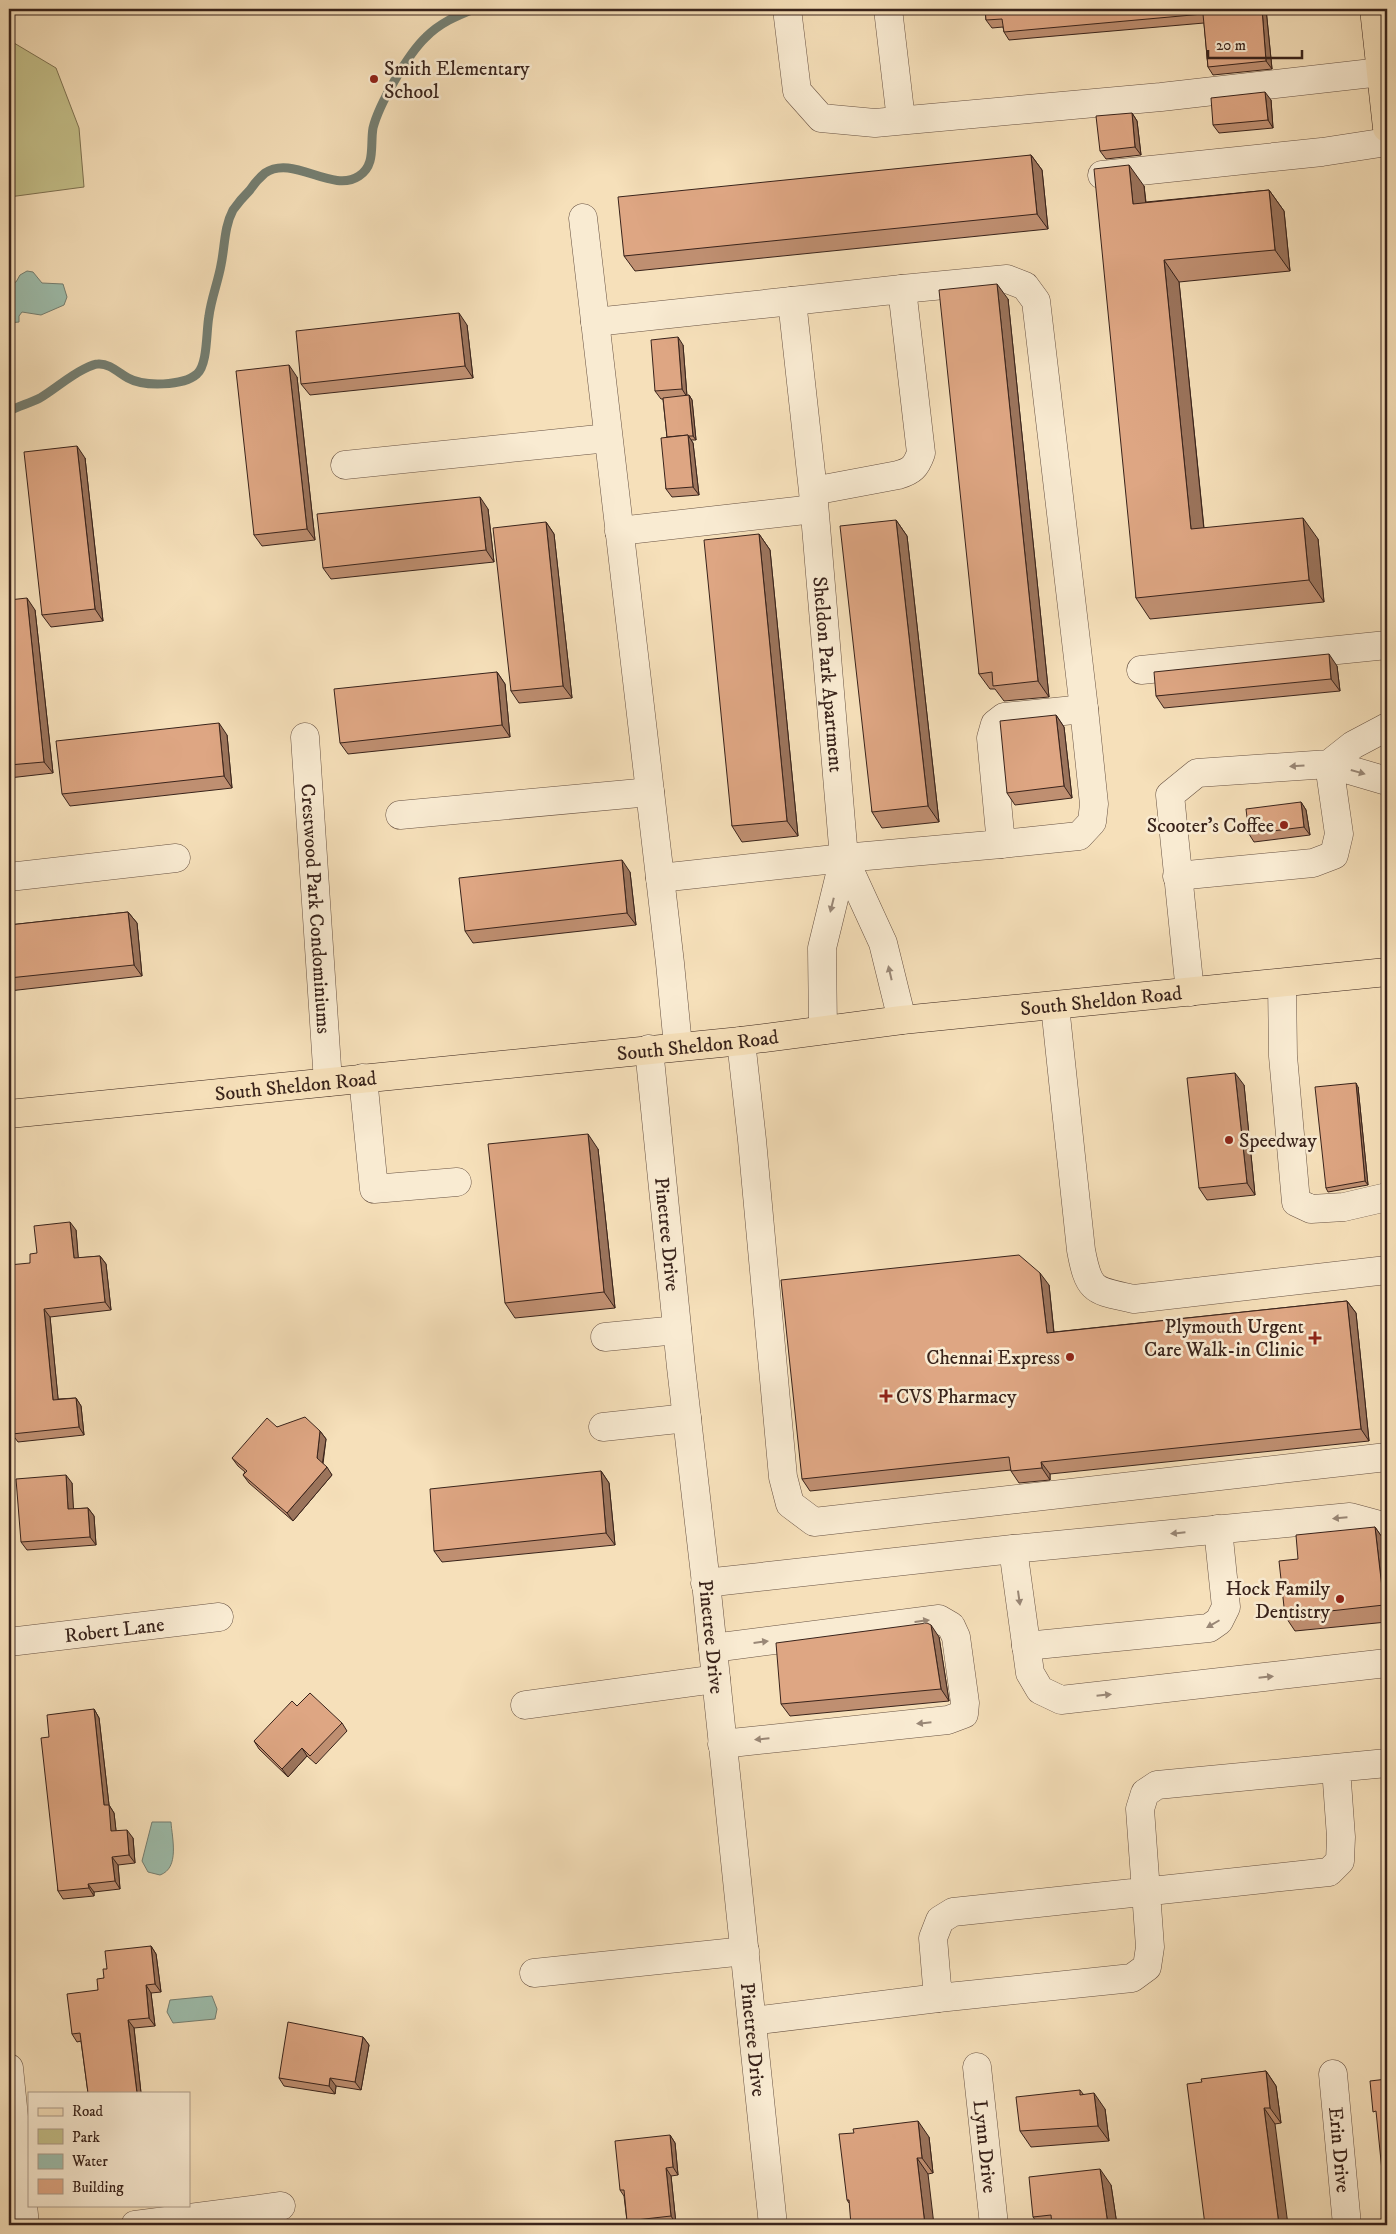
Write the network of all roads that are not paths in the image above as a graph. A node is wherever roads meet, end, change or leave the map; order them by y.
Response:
1 (788, 9) edge
2 (888, 9) edge
3 (1379, 22) edge
4 (1381, 72) junction
5 (901, 120) junction
6 (1387, 128) edge
7 (1387, 142) edge
8 (1102, 175) edge
9 (583, 218) dead end
10 (902, 289) junction
11 (792, 301) junction
12 (594, 322) junction
13 (608, 438) junction
14 (345, 464) dead end
15 (813, 500) junction
16 (620, 531) junction
17 (1387, 645) edge
18 (1140, 670) dead end
19 (1084, 709) junction
20 (1387, 727) edge
21 (305, 737) dead end
22 (1329, 764) junction
23 (1387, 781) edge
24 (650, 792) junction
25 (400, 815) dead end
26 (1001, 844) junction
27 (176, 858) dead end
28 (844, 858) junction
29 (1177, 876) junction
30 (9, 877) edge
31 (660, 878) junction
32 (1387, 972) edge
33 (1282, 983) junction
34 (1190, 992) junction
35 (1055, 1006) junction
36 (902, 1020) junction
37 (823, 1030) junction
38 (741, 1041) junction
39 (678, 1046) junction
40 (649, 1049) junction
41 (363, 1078) junction
42 (328, 1082) junction
43 (9, 1114) edge
44 (457, 1182) dead end
45 (1387, 1197) edge
46 (1387, 1270) edge
47 (678, 1330) junction
48 (605, 1337) dead end
49 (687, 1418) junction
50 (603, 1427) dead end
51 (1387, 1457) edge
52 (1387, 1527) edge
53 (1218, 1529) junction
54 (1013, 1549) junction
55 (706, 1583) junction
56 (219, 1617) dead end
57 (9, 1642) edge
58 (1026, 1646) junction
59 (713, 1648) junction
60 (1387, 1663) edge
61 (716, 1679) junction
62 (525, 1705) dead end
63 (722, 1744) junction
64 (1387, 1762) edge
65 (1336, 1768) junction
66 (1147, 1891) junction
67 (745, 1951) junction
68 (534, 1973) dead end
69 (938, 1998) junction
70 (752, 2021) junction
71 (977, 2067) dead end
72 (9, 2068) edge
73 (1333, 2074) dead end
74 (281, 2206) dead end
75 (25, 2225) edge
76 (135, 2225) edge
77 (774, 2225) edge
78 (994, 2225) edge
79 (1347, 2225) edge

1 - 5 street
2 - 5 street
3 - 4 main road
4 - 5 street
4 - 6 main road
7 - 8 street
9 - 12 street
10 - 11 street
10 - 15 street
10 - 19 street
11 - 12 street
11 - 15 street, Sheldon Park Apartment
12 - 13 street
13 - 14 street
13 - 16 street
15 - 16 street
15 - 28 street, Sheldon Park Apartment
16 - 24 street
17 - 18 street
19 - 26 street
19 - 26 street
20 - 22 street
21 - 42 street, Crestwood Park Condominiums
22 -> 23 street
22 -> 29 street
22 - 29 street
24 - 25 street
24 - 31 street
26 - 28 street
27 - 30 street
28 - 31 street
36 -> 28 street, Sheldon Park Apartment
28 -> 37 street, Sheldon Park Apartment
29 - 34 street
31 - 39 street
32 - 33 main road, South Sheldon Road
33 - 34 main road, South Sheldon Road
33 - 45 street
34 - 35 main road, South Sheldon Road
35 - 36 main road, South Sheldon Road
35 - 46 street
36 - 37 main road, South Sheldon Road
37 - 38 main road, South Sheldon Road
38 - 39 main road, South Sheldon Road
38 - 51 street
39 - 40 main road, South Sheldon Road
40 - 41 main road, South Sheldon Road
40 - 47 street, Pinetree Drive
41 - 42 main road, South Sheldon Road
41 - 44 street
42 - 43 main road, South Sheldon Road
47 - 48 street
47 - 49 street, Pinetree Drive
49 - 50 street
49 - 55 street, Pinetree Drive
52 -> 53 street
53 -> 54 street
53 -> 58 street
54 - 55 street
54 -> 58 street
55 - 59 street, Pinetree Drive
56 - 57 street, Robert Lane
58 -> 60 street
59 - 61 street, Pinetree Drive
59 -> 63 street
61 - 62 street
61 - 63 street, Pinetree Drive
63 - 67 street, Pinetree Drive
64 - 65 street
65 - 66 street
65 - 66 street
66 - 69 street
66 - 69 street
67 - 68 street
67 - 70 street, Pinetree Drive
69 - 70 street
70 - 77 street, Pinetree Drive
71 - 78 street, Lynn Drive
72 - 75 street
73 - 79 street, Erin Drive
74 - 76 street

